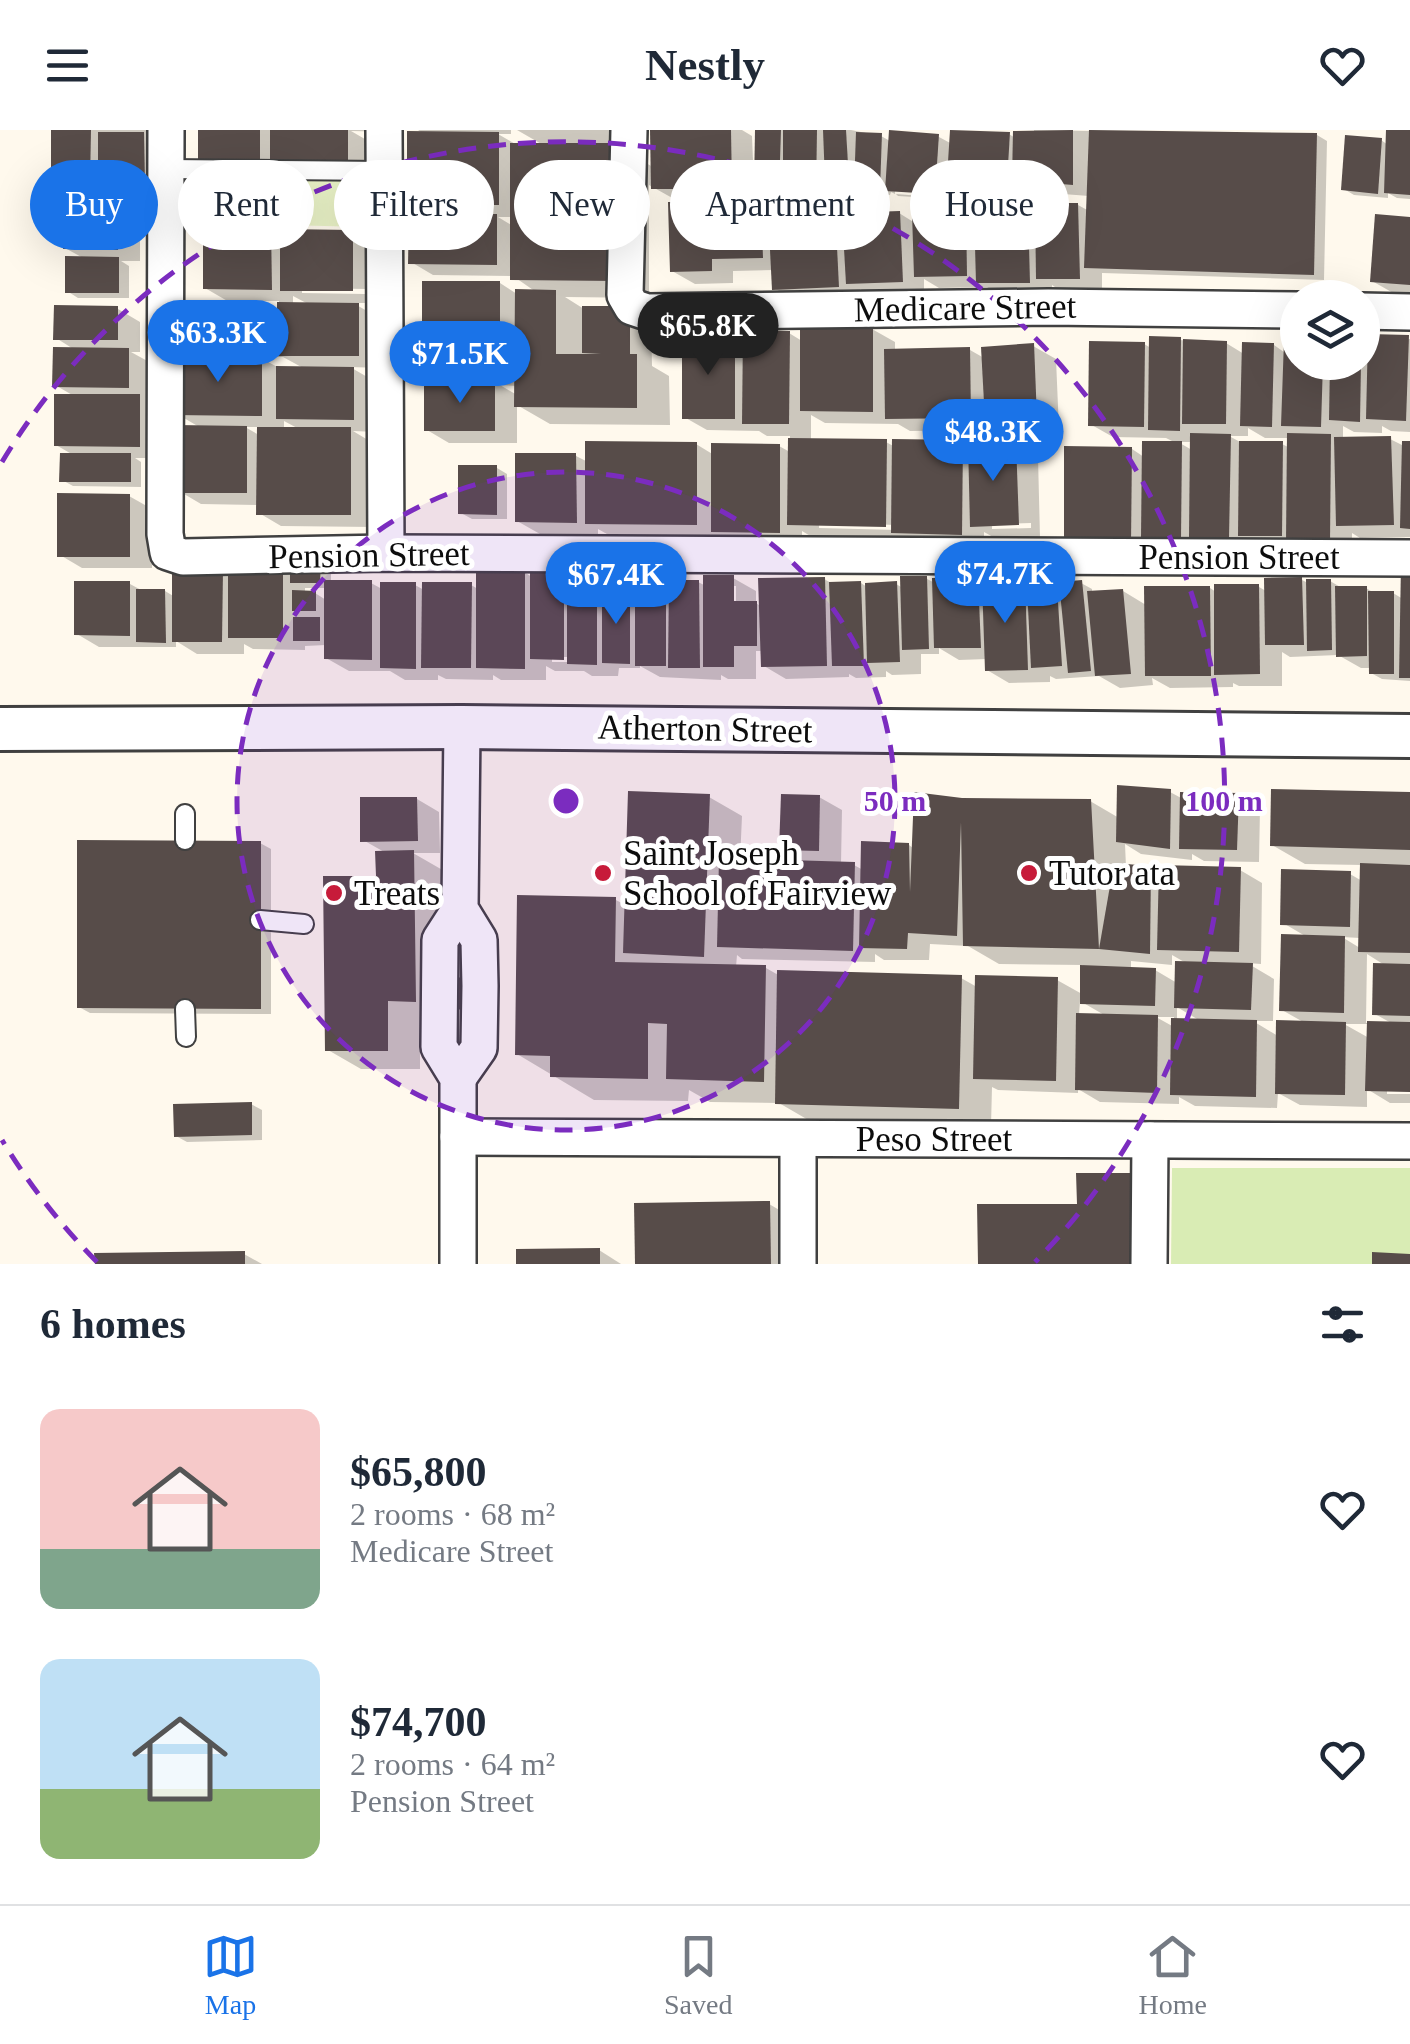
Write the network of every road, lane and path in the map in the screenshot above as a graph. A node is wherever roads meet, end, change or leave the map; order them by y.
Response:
1 (166, 130) edge
2 (384, 130) edge
3 (628, 130) edge
4 (382, 160) edge
5 (166, 169) junction
6 (334, 170) edge
7 (383, 250) edge
8 (1280, 310) edge
9 (1380, 311) edge
10 (1410, 312) edge
11 (386, 553) junction
12 (1410, 558) edge
13 (462, 727) junction
14 (0, 729) edge
15 (1410, 736) edge
16 (185, 814) dead end
17 (185, 840) dead end
18 (260, 920) dead end
19 (304, 924) dead end
20 (185, 1009) dead end
21 (186, 1037) dead end
22 (458, 1137) junction
23 (798, 1138) junction
24 (1150, 1140) junction
25 (1410, 1141) edge
26 (458, 1264) edge
27 (798, 1264) edge
28 (1148, 1264) edge

1 - 5 street
2 - 4 street
3 - 8 street, Medicare Street
5 - 6 lane
5 - 11 street, Pension Street
7 - 11 street
9 - 10 street
11 - 12 street, Pension Street
13 - 14 street, Atherton Street
13 - 15 street, Atherton Street
13 - 22 street
16 - 17 lane
18 - 19 lane
20 - 21 lane
22 - 23 street, Peso Street
22 - 26 street
23 - 24 street, Peso Street
23 - 27 street
24 - 25 street, Peso Street
24 - 28 street

